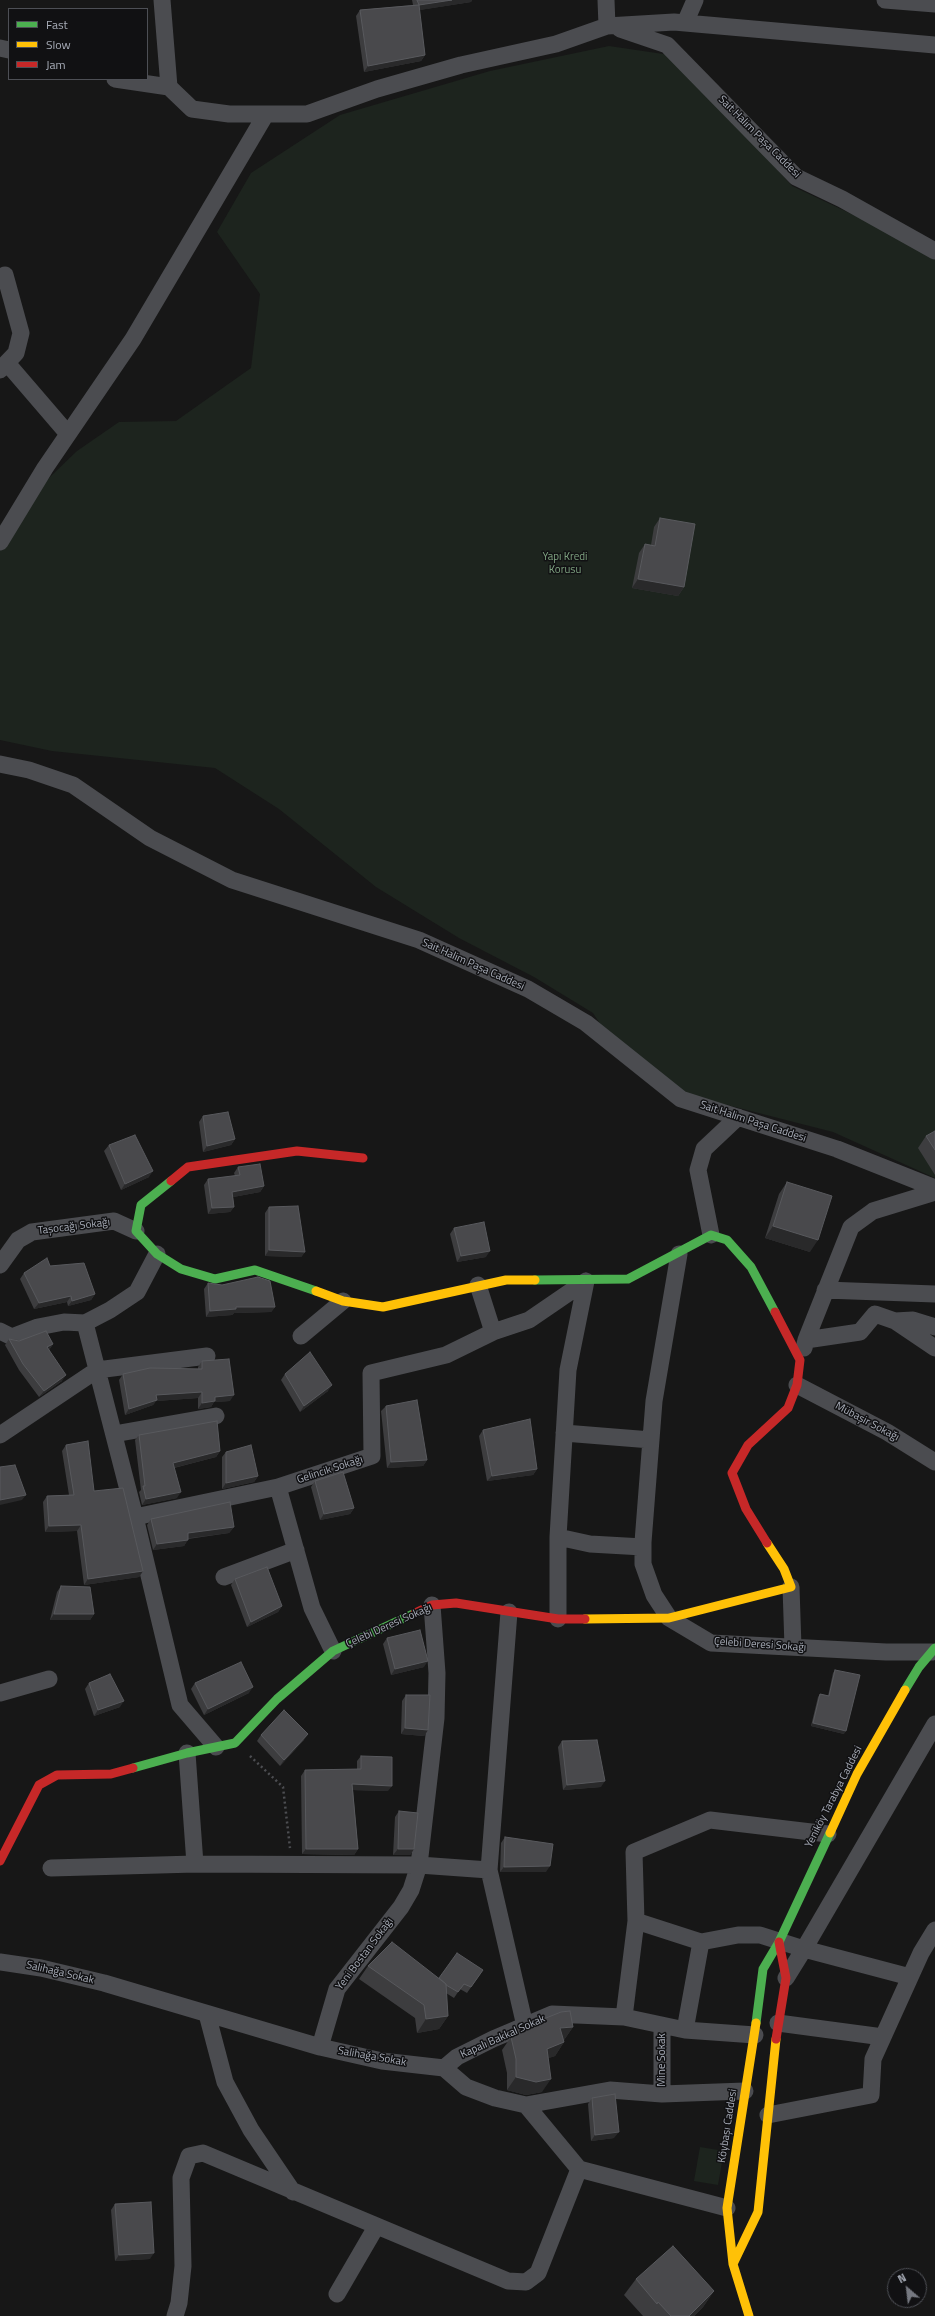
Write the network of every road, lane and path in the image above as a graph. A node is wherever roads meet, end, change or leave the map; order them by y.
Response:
1 (162, 0) edge
2 (606, 0) edge
3 (695, 0) edge
4 (885, 0) edge
5 (935, 4) edge
6 (685, 23) junction
7 (610, 26) junction
8 (935, 45) edge
9 (123, 80) edge
10 (169, 87) junction
11 (266, 114) junction
12 (935, 251) edge
13 (5, 276) dead end
14 (3, 367) edge
15 (68, 434) junction
16 (0, 542) edge
17 (0, 764) edge
18 (738, 1117) junction
19 (363, 1158) dead end
20 (935, 1188) edge
21 (935, 1192) edge
22 (136, 1232) junction
23 (711, 1235) junction
24 (157, 1254) junction
25 (679, 1254) junction
26 (0, 1265) edge
27 (586, 1281) junction
28 (478, 1285) junction
29 (825, 1290) junction
30 (863, 1292) junction
31 (935, 1294) edge
32 (344, 1301) junction
33 (875, 1314) junction
34 (895, 1321) junction
35 (85, 1323) junction
36 (935, 1327) edge
37 (0, 1331) edge
38 (493, 1332) junction
39 (301, 1336) dead end
40 (806, 1340) junction
41 (935, 1348) edge
42 (207, 1356) dead end
43 (800, 1360) junction
44 (97, 1370) junction
45 (797, 1385) junction
46 (216, 1416) dead end
47 (564, 1433) junction
48 (114, 1434) junction
49 (0, 1435) edge
50 (651, 1440) junction
51 (935, 1462) edge
52 (278, 1488) junction
53 (135, 1517) junction
54 (558, 1537) junction
55 (643, 1547) junction
56 (296, 1550) junction
57 (224, 1577) dead end
58 (791, 1587) junction
59 (432, 1605) junction
60 (509, 1612) junction
61 (669, 1618) junction
62 (558, 1619) junction
63 (793, 1647) junction
64 (933, 1650) edge
65 (333, 1651) junction
66 (49, 1679) dead end
67 (0, 1693) edge
68 (935, 1724) edge
69 (235, 1743) junction
70 (216, 1747) junction
71 (187, 1753) junction
72 (828, 1834) junction
73 (0, 1861) edge
74 (195, 1864) junction
75 (292, 1865) junction
76 (419, 1865) junction
77 (51, 1868) dead end
78 (489, 1870) junction
79 (636, 1921) junction
80 (935, 1930) edge
81 (701, 1942) junction
82 (779, 1942) junction
83 (804, 1949) junction
84 (0, 1962) edge
85 (910, 1977) junction
86 (786, 1978) junction
87 (207, 2014) junction
88 (624, 2017) junction
89 (778, 2023) junction
90 (525, 2026) junction
91 (662, 2026) junction
92 (685, 2030) junction
93 (883, 2037) junction
94 (765, 2041) junction
95 (320, 2047) junction
96 (444, 2068) junction
97 (771, 2090) junction
98 (745, 2091) junction
99 (662, 2094) junction
100 (526, 2105) junction
101 (768, 2115) junction
102 (579, 2169) junction
103 (293, 2192) junction
104 (727, 2208) junction
105 (376, 2227) junction
106 (733, 2264) junction
107 (337, 2294) dead end
108 (175, 2316) edge
109 (749, 2316) edge

1 - 10 street
2 - 7 street
3 - 6 street
4 - 5 street
6 - 7 street
6 - 8 street
7 - 11 street
7 - 12 street, Sait Halim Paşa Caddesi
9 - 10 street
10 - 11 street
11 - 15 street
13 - 14 street
14 - 15 street
15 - 16 street
17 - 18 street, Sait Halim Paşa Caddesi
18 - 20 street, Sait Halim Paşa Caddesi
18 - 23 street
19 - 22 street
21 - 29 street
22 - 24 street
22 - 26 street, Taşocağı Sokağı
23 - 25 street
23 - 43 street
24 - 32 street
24 - 35 street
25 - 27 street
25 - 50 street
27 - 28 street
27 - 38 street
27 - 47 street
28 - 32 street
28 - 38 street
29 - 30 street
29 - 40 street
30 - 31 street
30 - 33 street
32 - 39 street
33 - 34 street
33 - 40 street
34 - 36 street
34 - 41 street
35 - 37 street
35 - 44 street
38 - 52 street, Gelincik Sokağı
40 - 43 street
42 - 44 street
43 - 45 street
44 - 48 street
44 - 49 street
45 - 51 street, Mübaşir Sokağı
45 - 58 street
46 - 48 street
47 - 50 street
47 - 54 street
48 - 53 street
50 - 55 street
52 - 53 street
52 - 56 street
53 - 70 street
54 - 55 street
54 - 62 street
55 - 61 street
56 - 57 street
56 - 65 street
58 - 61 street
58 - 63 street
59 - 60 street, Çelebi Deresi Sokağı
59 - 65 street, Çelebi Deresi Sokağı
59 - 76 street, Yeni Bostan Sokağı
60 - 62 street, Çelebi Deresi Sokağı
60 - 78 street
61 - 62 street, Çelebi Deresi Sokağı
61 - 63 street, Çelebi Deresi Sokağı
63 - 64 street, Çelebi Deresi Sokağı
64 - 72 street, Yeniköy Tarabya Caddesi
65 - 69 street, Çelebi Deresi Sokağı
66 - 67 street
68 - 83 street
69 - 70 street
69 - 75 path
70 - 71 street
71 - 73 street
71 - 74 street
72 - 79 street
72 - 82 street, Yeniköy Tarabya Caddesi
74 - 75 street
74 - 77 street
75 - 76 street
76 - 78 street
76 - 95 street, Yeni Bostan Sokağı
78 - 90 street
79 - 81 street
79 - 88 street
80 - 85 street
81 - 82 street
81 - 92 street
82 - 83 street
82 - 86 street
82 - 94 street, Köybaşı Caddesi
83 - 85 street
83 - 86 street
84 - 87 street, Salihağa Sokak
85 - 93 street
86 - 89 street
87 - 95 street, Salihağa Sokak
87 - 103 street
88 - 90 street, Kapalı Bakkal Sokak
88 - 91 street, Kapalı Bakkal Sokak
89 - 93 street
89 - 94 street
90 - 96 street, Kapalı Bakkal Sokak
91 - 92 street, Kapalı Bakkal Sokak
91 - 99 street, Mine Sokak
92 - 94 street, Kapalı Bakkal Sokak
93 - 101 street
94 - 97 street
94 - 98 street, Köybaşı Caddesi
95 - 96 street, Salihağa Sokak
96 - 100 street
97 - 98 street
97 - 101 street
98 - 99 street
98 - 104 street, Köybaşı Caddesi
99 - 100 street
100 - 102 street
101 - 106 street
102 - 104 street
102 - 105 street
103 - 105 street
103 - 108 street
104 - 106 street, Köybaşı Caddesi
105 - 107 street
106 - 109 street, Köybaşı Caddesi

